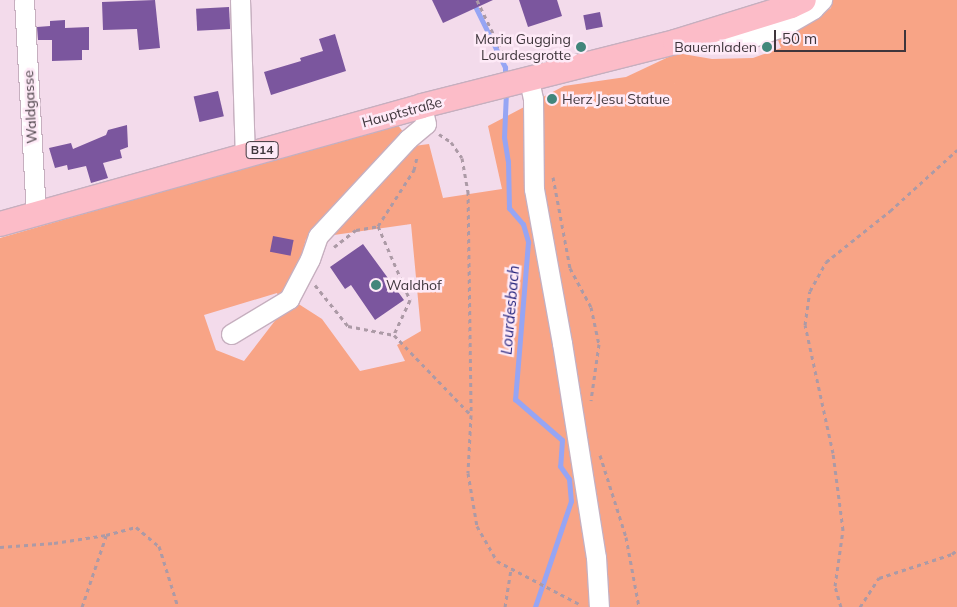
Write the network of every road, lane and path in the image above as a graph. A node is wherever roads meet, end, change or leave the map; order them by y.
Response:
1 (24, 0) edge
2 (240, 0) edge
3 (477, 0) edge
4 (804, 0) edge
5 (822, 0) edge
6 (675, 42) junction
7 (523, 82) junction
8 (424, 115) junction
9 (957, 150) edge
10 (245, 155) junction
11 (553, 175) dead end
12 (36, 215) junction
13 (0, 224) edge
14 (378, 226) junction
15 (334, 248) dead end
16 (303, 271) junction
17 (231, 334) dead end
18 (394, 335) junction
19 (590, 406) dead end
20 (471, 415) junction
21 (599, 454) dead end
22 (106, 535) junction
23 (0, 547) edge
24 (957, 550) edge
25 (511, 569) junction
26 (82, 607) edge
27 (178, 607) edge
28 (505, 607) edge
29 (584, 607) edge
30 (599, 607) edge
31 (639, 607) edge
32 (841, 607) edge
33 (860, 607) edge

1 - 12 street, Waldgasse
2 - 10 street
3 - 7 path
4 - 6 main road, Hauptstraße / B14
5 - 6 street
6 - 7 main road, Hauptstraße / B14
7 - 8 main road, Hauptstraße / B14
7 - 30 street
8 - 10 main road, Hauptstraße / B14
8 - 14 path
8 - 16 street
8 - 20 path
9 - 32 path
10 - 12 main road, Hauptstraße / B14
11 - 19 path
12 - 13 main road, Hauptstraße / B14
14 - 15 path
14 - 18 path
16 - 17 street
16 - 18 path
18 - 20 path
20 - 25 path
21 - 31 path
22 - 23 path
22 - 26 path
22 - 27 path
24 - 33 path
25 - 28 path
25 - 29 path

